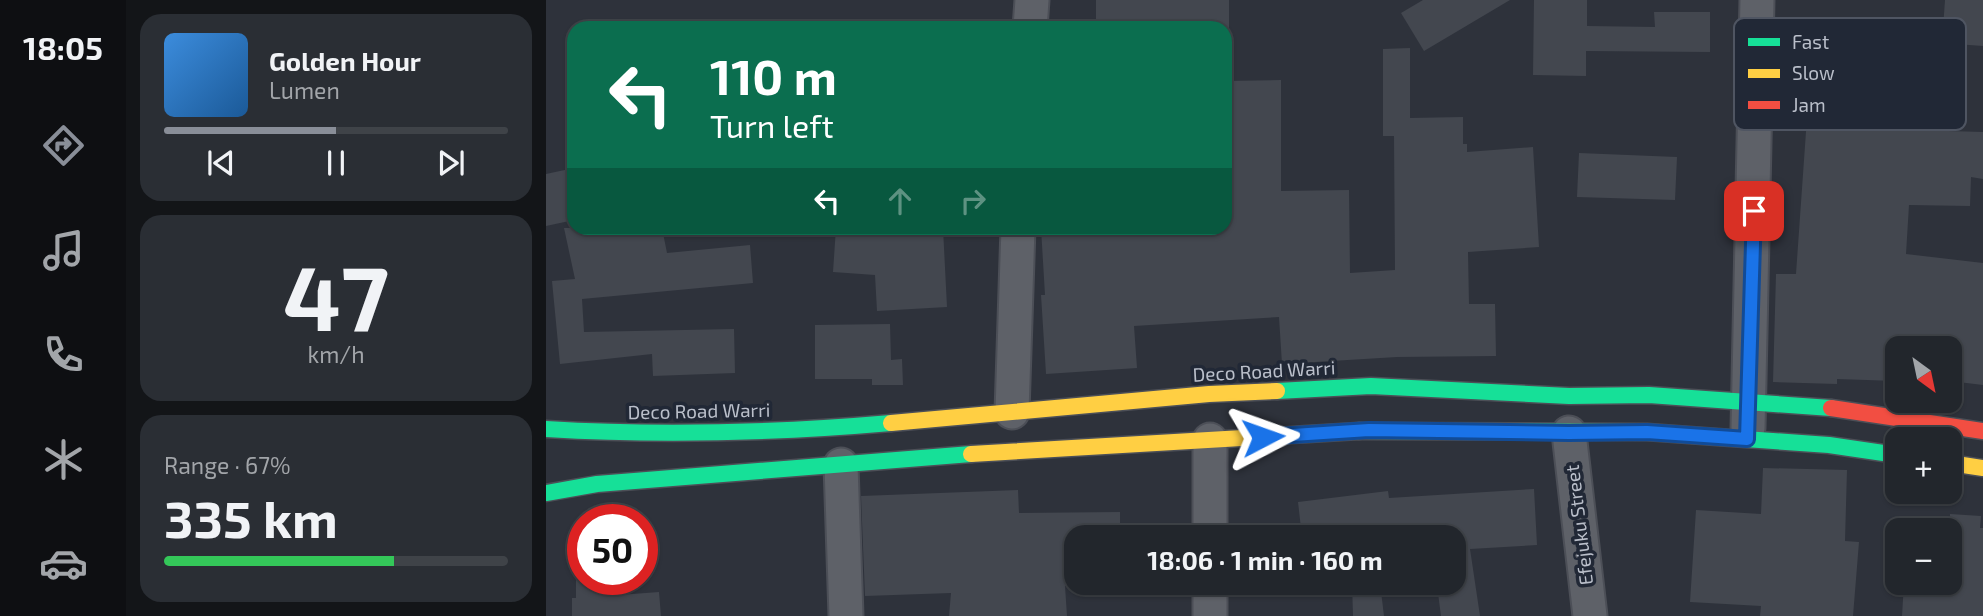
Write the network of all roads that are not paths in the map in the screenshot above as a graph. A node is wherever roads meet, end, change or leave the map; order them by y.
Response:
1 (1032, 0) edge
2 (1757, 0) edge
3 (1757, 18) edge
4 (1030, 21) edge
5 (1754, 130) edge
6 (1018, 235) edge
7 (1749, 402) junction
8 (1012, 412) junction
9 (546, 429) edge
10 (1983, 431) edge
11 (1569, 433) junction
12 (1747, 439) junction
13 (1210, 440) junction
14 (1885, 453) edge
15 (841, 465) junction
16 (1962, 465) edge
17 (1983, 468) edge
18 (546, 493) edge
19 (1210, 525) edge
20 (1210, 595) edge
21 (846, 616) edge
22 (1210, 616) edge
23 (1590, 616) edge

1 - 4 street
2 - 3 street
5 - 7 street
6 - 8 street
7 - 8 main road, Deco Road Warri
7 - 10 main road, Deco Road Warri
7 - 12 street
8 - 9 main road, Deco Road Warri
11 - 12 main road
11 - 13 main road
11 - 23 street, Efejuku Street
12 - 14 main road
13 - 15 main road
13 - 19 street
15 - 18 main road
15 - 21 street
16 - 17 main road
20 - 22 street

